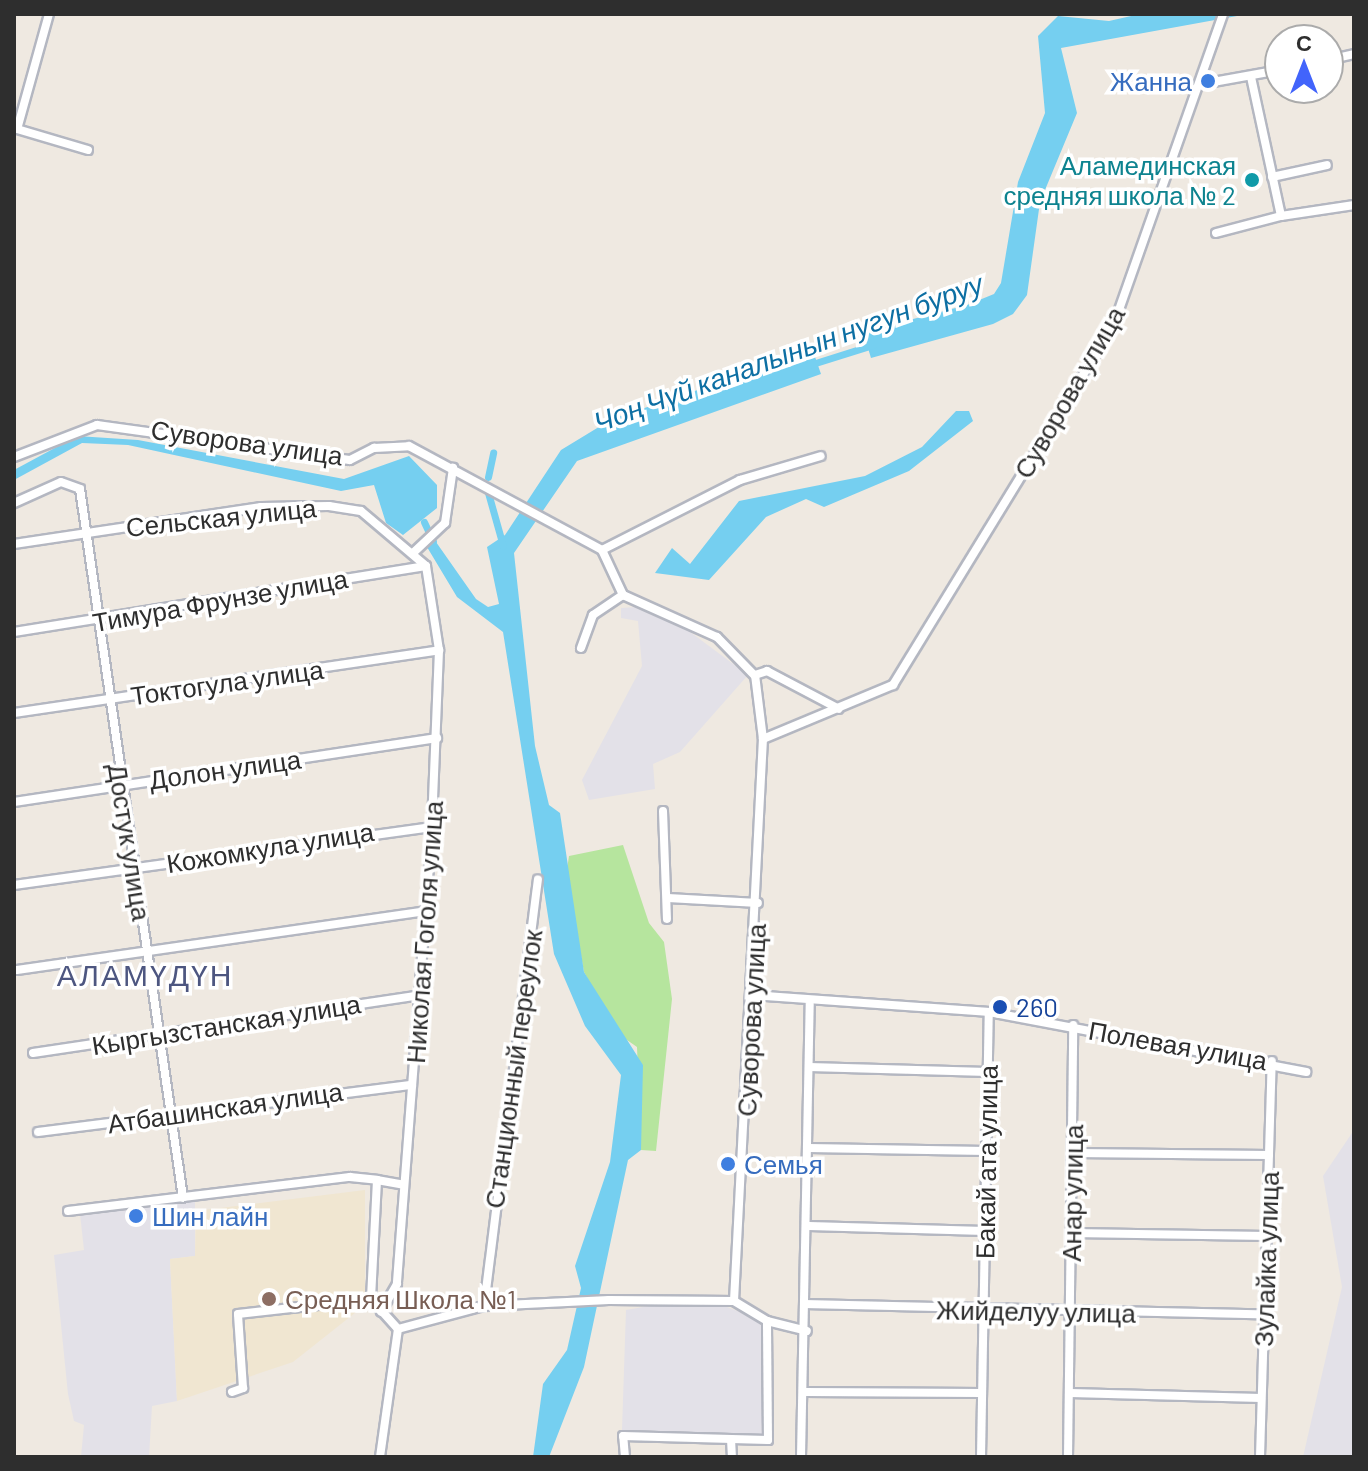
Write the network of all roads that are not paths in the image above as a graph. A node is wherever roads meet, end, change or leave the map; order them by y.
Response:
1 (49, 14) edge
2 (1222, 18) edge
3 (1264, 74) edge
4 (1251, 77) junction
5 (1202, 84) junction
6 (15, 129) edge
7 (88, 150) dead end
8 (1327, 165) dead end
9 (1272, 177) junction
10 (1354, 205) edge
11 (1281, 216) junction
12 (1216, 233) dead end
13 (821, 456) dead end
14 (14, 457) edge
15 (453, 468) junction
16 (14, 503) edge
17 (84, 532) junction
18 (14, 544) edge
19 (602, 550) junction
20 (413, 553) junction
21 (426, 566) junction
22 (623, 595) junction
23 (97, 621) junction
24 (14, 632) edge
25 (581, 648) dead end
26 (439, 650) junction
27 (755, 675) junction
28 (108, 700) junction
29 (839, 709) junction
30 (14, 713) edge
31 (437, 738) junction
32 (763, 739) junction
33 (121, 784) junction
34 (14, 802) edge
35 (663, 811) dead end
36 (432, 827) junction
37 (133, 868) junction
38 (538, 879) dead end
39 (14, 885) edge
40 (668, 898) junction
41 (758, 903) junction
42 (426, 911) junction
43 (667, 919) dead end
44 (146, 951) junction
45 (17, 970) dead end
46 (419, 995) junction
47 (752, 995) junction
48 (810, 1004) junction
49 (989, 1012) junction
50 (1073, 1025) junction
51 (159, 1035) junction
52 (33, 1053) dead end
53 (1272, 1061) junction
54 (809, 1067) junction
55 (988, 1072) junction
56 (1306, 1072) dead end
57 (412, 1085) junction
58 (171, 1116) junction
59 (38, 1132) dead end
60 (809, 1148) junction
61 (986, 1151) junction
62 (1074, 1153) junction
63 (1269, 1155) junction
64 (377, 1180) junction
65 (404, 1185) junction
66 (183, 1198) junction
67 (68, 1211) dead end
68 (809, 1226) junction
69 (985, 1231) junction
70 (1072, 1233) junction
71 (1267, 1236) junction
72 (371, 1299) junction
73 (734, 1301) junction
74 (808, 1304) junction
75 (484, 1306) junction
76 (984, 1310) junction
77 (381, 1312) junction
78 (1071, 1312) junction
79 (1264, 1314) junction
80 (767, 1321) junction
81 (398, 1329) junction
82 (807, 1331) junction
83 (232, 1392) dead end
84 (805, 1392) junction
85 (982, 1393) junction
86 (1070, 1393) junction
87 (1261, 1398) junction
88 (731, 1439) junction
89 (380, 1457) edge
90 (625, 1457) edge
91 (732, 1457) edge
92 (801, 1457) edge
93 (981, 1457) edge
94 (1068, 1457) edge
95 (1260, 1457) edge

1 - 6 street
2 - 5 street, Суворова улица
3 - 4 street
4 - 5 street
4 - 9 street
5 - 29 street, Суворова улица
6 - 7 street
8 - 9 street
9 - 11 street
10 - 11 street
11 - 12 street
13 - 19 street
14 - 15 street, Суворова улица
15 - 19 street, Суворова улица
15 - 20 street
16 - 17 street, Достук улица
17 - 18 street, Сельская улица
17 - 20 street, Сельская улица
17 - 23 street, Достук улица
19 - 22 street
20 - 21 street
21 - 23 street, Тимура Фрунзе улица
21 - 26 street, Николая Гоголя улица
22 - 25 street
22 - 27 street
23 - 24 street, Тимура Фрунзе улица
23 - 28 street, Достук улица
26 - 28 street, Токтогула улица
26 - 31 street, Николая Гоголя улица
27 - 29 street
27 - 32 street, Суворова улица
28 - 30 street, Токтогула улица
28 - 33 street, Достук улица
29 - 32 street, Суворова улица
31 - 33 street, Долон улица
31 - 36 street, Николая Гоголя улица
32 - 41 street, Суворова улица
33 - 34 street, Долон улица
33 - 37 street, Достук улица
35 - 40 street
36 - 37 street, Кожомкула улица
36 - 42 street, Николая Гоголя улица
37 - 39 street, Кожомкула улица
37 - 44 street, Достук улица
38 - 75 street, Станционный переулок
40 - 41 street
40 - 43 street
41 - 47 street, Суворова улица
42 - 44 street
42 - 46 street, Николая Гоголя улица
44 - 45 street
44 - 51 street, Достук улица
46 - 51 street, Кыргызстанская улица
46 - 57 street, Николая Гоголя улица
47 - 48 street, Полевая улица
47 - 73 street, Суворова улица
48 - 49 street, Полевая улица
48 - 54 street
49 - 50 street, Полевая улица
49 - 55 street, Бакай ата улица
50 - 53 street, Полевая улица
50 - 62 street, Анар улица
51 - 52 street, Кыргызстанская улица
51 - 58 street, Достук улица
53 - 56 street, Полевая улица
53 - 63 street, Зулайка улица
54 - 55 street
54 - 60 street
55 - 61 street, Бакай ата улица
57 - 58 street, Атбашинская улица
57 - 65 street, Николая Гоголя улица
58 - 59 street, Атбашинская улица
58 - 66 street, Достук улица
60 - 61 street
60 - 68 street
61 - 69 street, Бакай ата улица
62 - 63 street
62 - 70 street, Анар улица
63 - 71 street, Зулайка улица
64 - 65 street
64 - 66 street
64 - 72 street
65 - 77 street, Николая Гоголя улица
66 - 67 street
68 - 69 street
68 - 74 street
69 - 76 street, Бакай ата улица
70 - 71 street
70 - 78 street, Анар улица
71 - 79 street, Зулайка улица
72 - 77 street
72 - 83 street
73 - 75 street
73 - 80 street
74 - 76 street, Жийделуу улица
74 - 82 street
75 - 81 street
76 - 78 street, Жийделуу улица
76 - 85 street, Бакай ата улица
77 - 81 street
78 - 79 street, Жийделуу улица
78 - 86 street, Анар улица
79 - 87 street, Зулайка улица
80 - 82 street
80 - 88 street
81 - 89 street
82 - 84 street
84 - 85 street
84 - 92 street
85 - 93 street, Бакай ата улица
86 - 87 street
86 - 94 street, Анар улица
87 - 95 street, Зулайка улица
88 - 90 street
88 - 91 street

